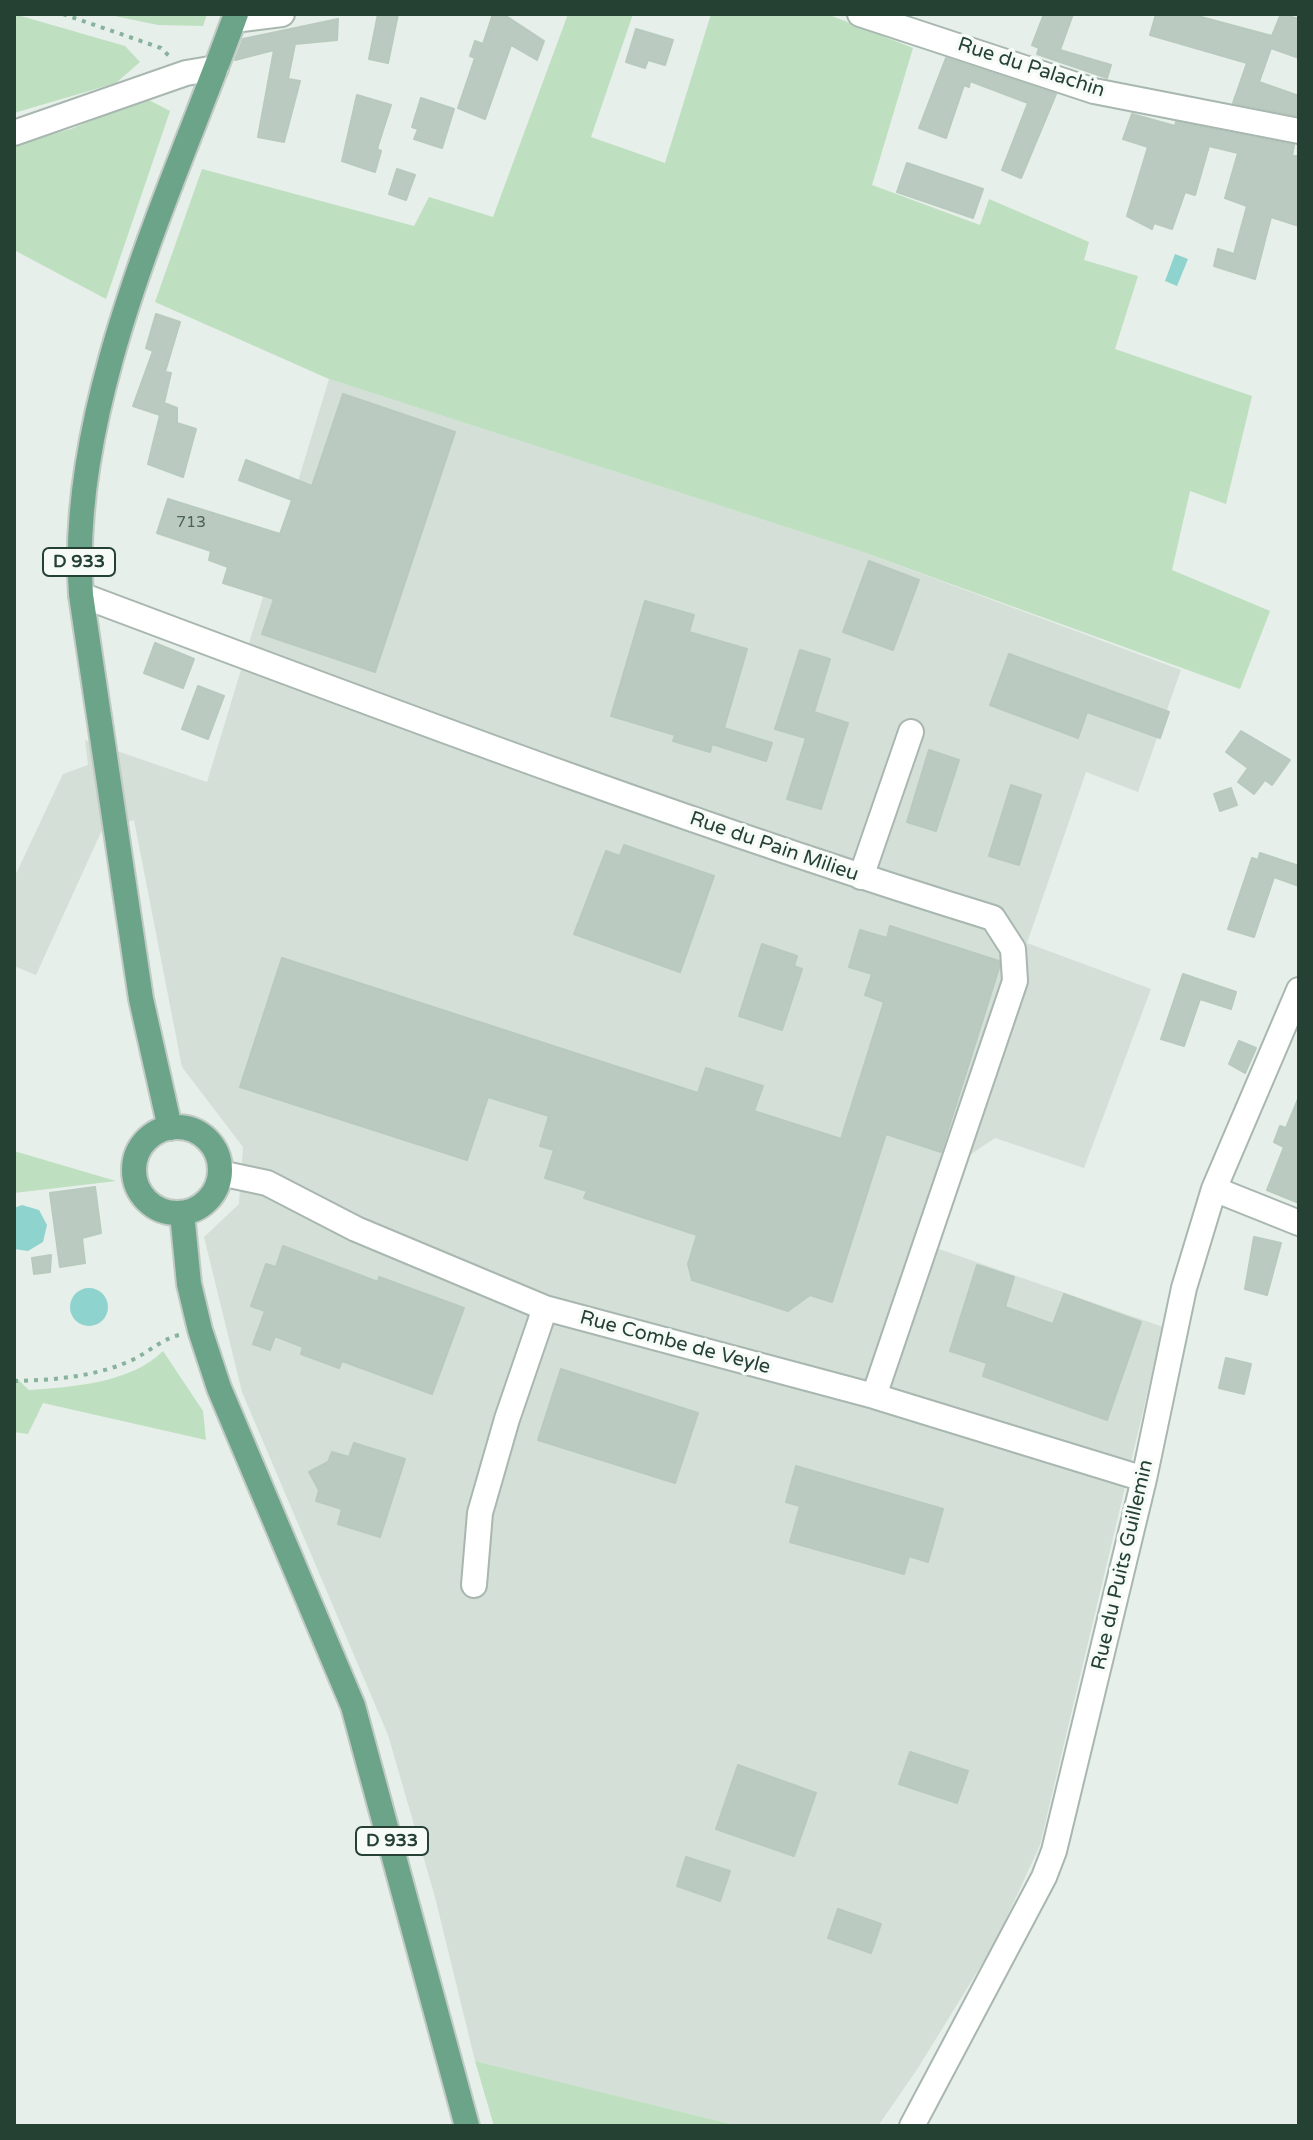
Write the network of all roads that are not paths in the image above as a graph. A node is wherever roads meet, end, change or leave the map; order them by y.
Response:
1 (282, 14) edge
2 (860, 14) edge
3 (235, 17) edge
4 (216, 68) junction
5 (1299, 131) edge
6 (14, 133) edge
7 (81, 595) junction
8 (911, 732) dead end
9 (861, 877) junction
10 (1299, 990) edge
11 (170, 1128) junction
12 (220, 1173) junction
13 (1214, 1189) junction
14 (182, 1213) junction
15 (1299, 1223) edge
16 (545, 1308) junction
17 (874, 1396) junction
18 (1144, 1479) junction
19 (474, 1585) dead end
20 (467, 2126) edge
21 (912, 2126) edge

1 - 3 street
2 - 5 street, Rue du Palachin
3 - 4 main road, D 933
4 - 6 street
4 - 7 main road, D 933
7 - 9 street, Rue du Pain Milieu
7 - 11 main road, D 933
8 - 9 street
9 - 17 street, Rue du Pain Milieu
10 - 13 street, Rue du Puits Guillemin
11 - 12 main road
11 - 14 main road
12 - 14 main road
12 - 16 street, Rue Combe de Veyle
13 - 15 street
13 - 18 street, Rue du Puits Guillemin
14 - 20 main road, D 933
16 - 17 street, Rue Combe de Veyle
16 - 19 street
17 - 18 street, Rue Combe de Veyle
18 - 21 street, Rue du Puits Guillemin

